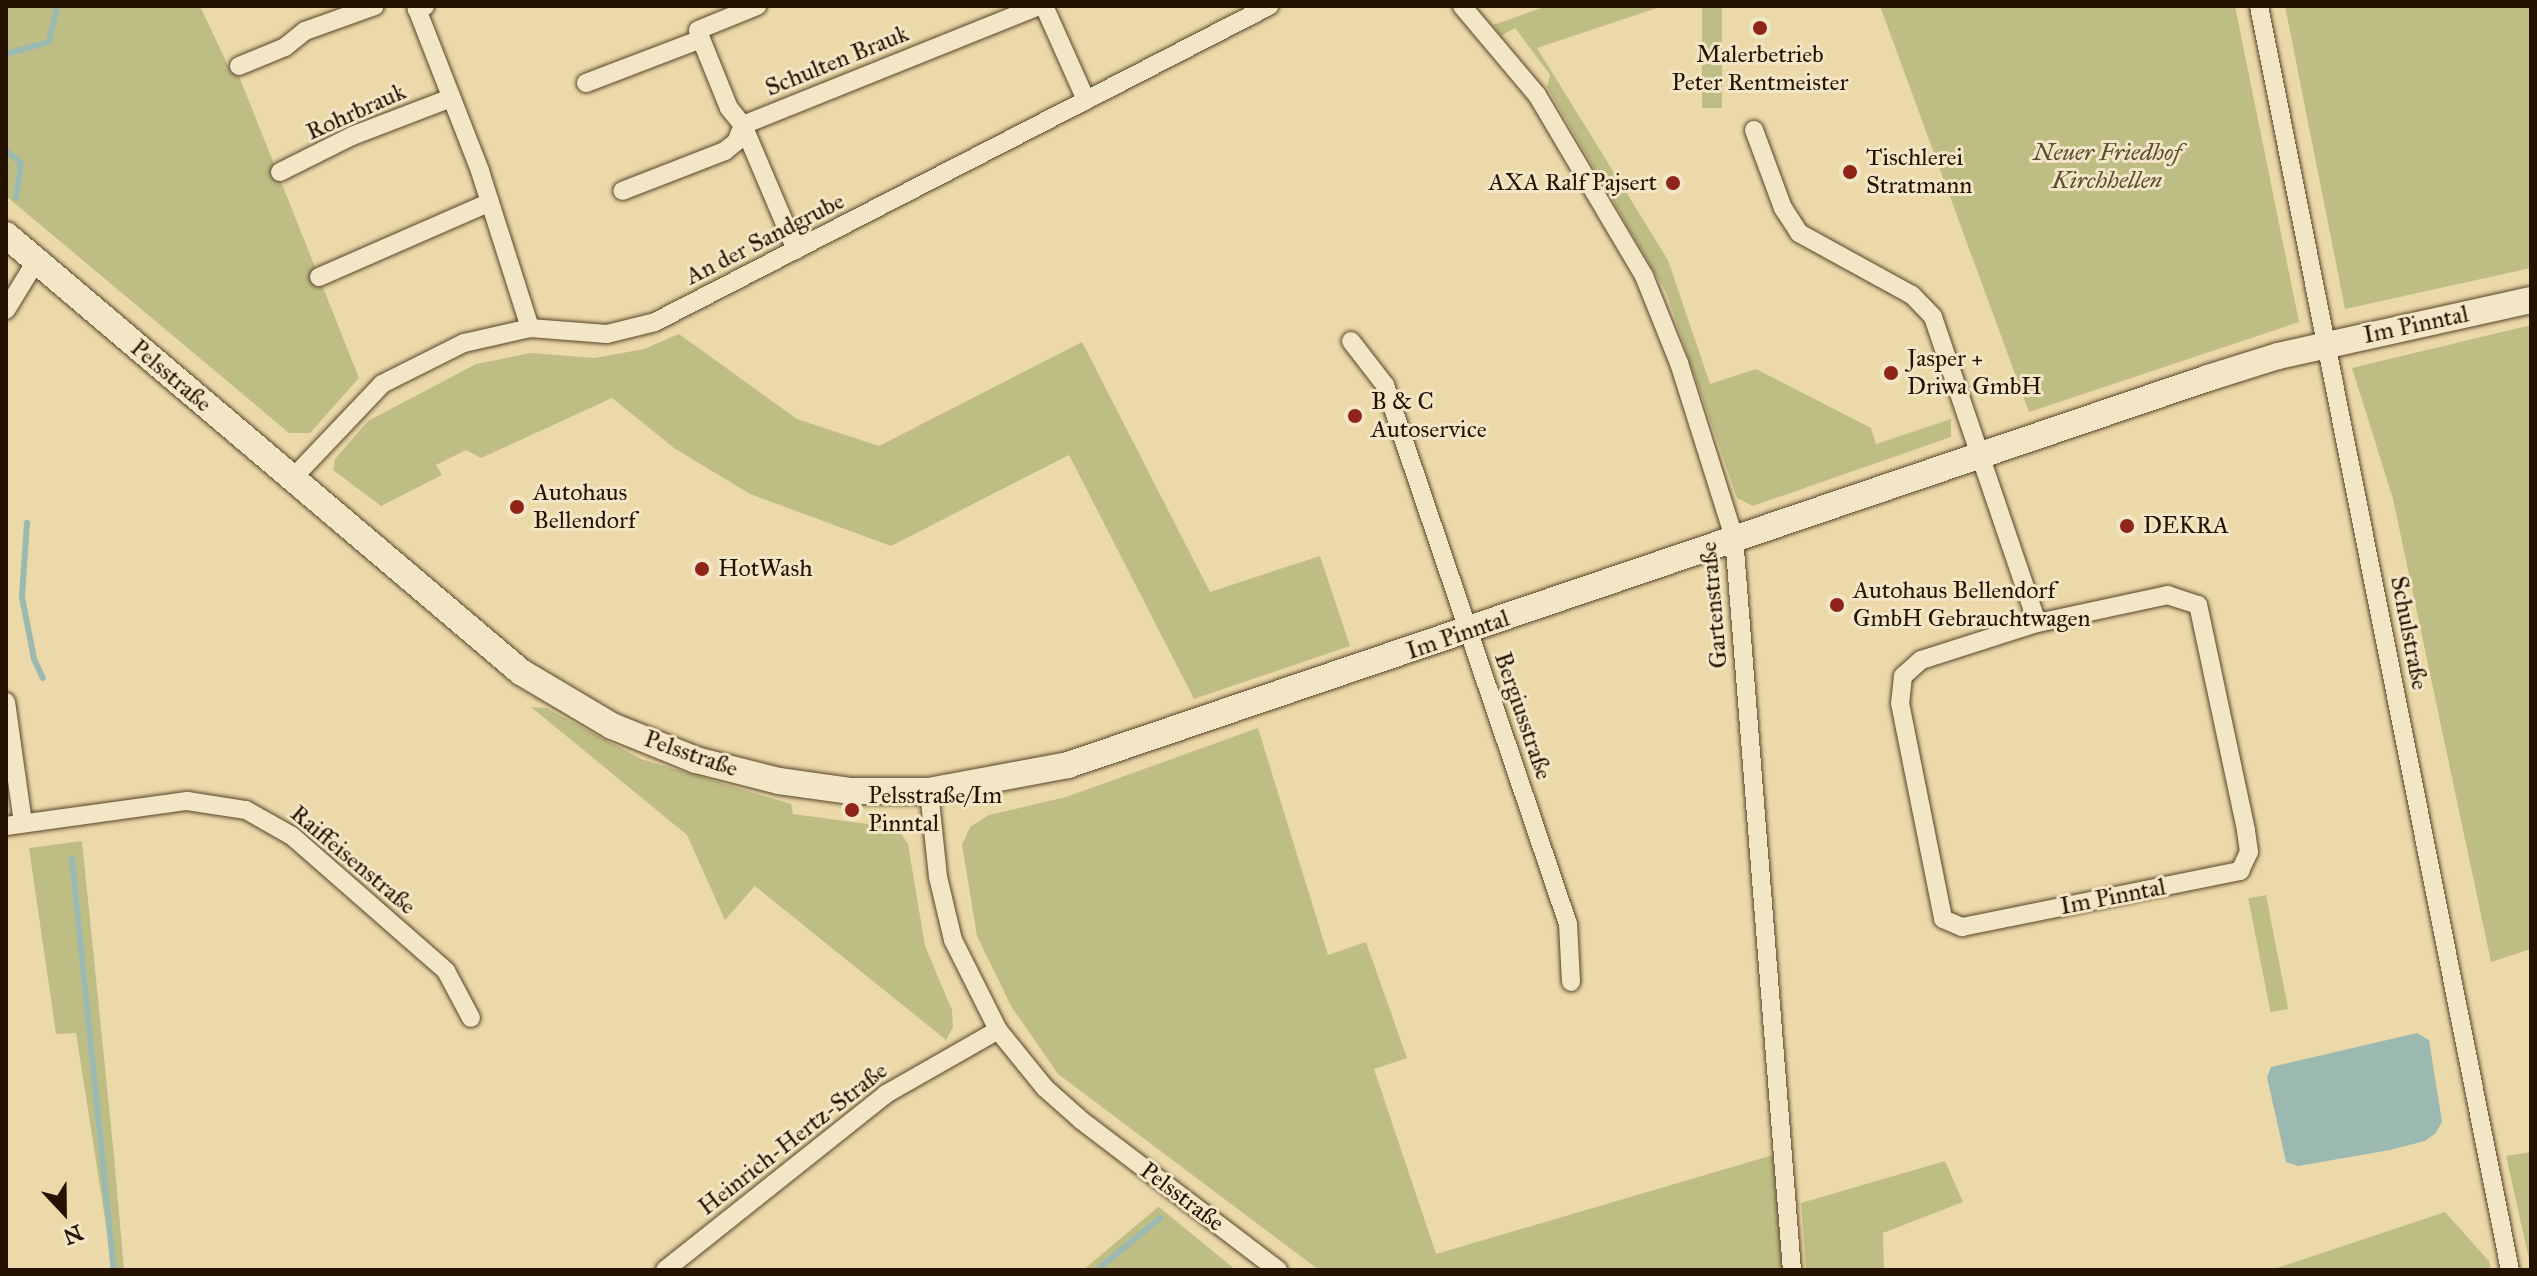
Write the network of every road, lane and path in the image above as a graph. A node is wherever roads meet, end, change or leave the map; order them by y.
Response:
1 (375, 6) edge
2 (757, 6) edge
3 (1041, 6) edge
4 (1269, 6) edge
5 (1462, 6) edge
6 (2259, 6) edge
7 (415, 7) edge
8 (701, 39) junction
9 (239, 66) dead end
10 (586, 83) dead end
11 (451, 98) junction
12 (1086, 100) junction
13 (743, 125) junction
14 (1754, 130) dead end
15 (280, 172) dead end
16 (622, 191) dead end
17 (488, 203) junction
18 (6, 235) edge
19 (796, 250) junction
20 (36, 261) junction
21 (319, 277) dead end
22 (2531, 300) edge
23 (6, 310) edge
24 (530, 328) junction
25 (1351, 341) dead end
26 (2327, 344) junction
27 (1981, 454) junction
28 (292, 479) junction
29 (1734, 537) junction
30 (2037, 623) junction
31 (1469, 632) junction
32 (6, 702) edge
33 (929, 791) junction
34 (15, 824) edge
35 (1571, 982) dead end
36 (471, 1018) dead end
37 (998, 1030) junction
38 (665, 1270) edge
39 (1278, 1270) edge
40 (1792, 1270) edge
41 (2510, 1270) edge

1 - 9 street
2 - 8 street
3 - 12 street
3 - 13 street, Schulten Brauk
4 - 12 street, An der Sandgrube
5 - 29 street, Gartenstraße
6 - 26 street, Schulstraße
7 - 11 street
8 - 10 street
8 - 13 street
11 - 15 street, Rohrbrauk
11 - 17 street
12 - 19 street, An der Sandgrube
13 - 16 street, Schulten Brauk
13 - 19 street
14 - 27 street
17 - 21 street
17 - 24 street
18 - 20 main road, Pelsstraße
19 - 24 street, An der Sandgrube
20 - 23 street
20 - 28 main road, Pelsstraße
22 - 26 main road, Im Pinntal
24 - 28 street, An der Sandgrube
25 - 31 street, Bergiusstraße
26 - 27 main road, Im Pinntal
26 - 41 street, Schulstraße
27 - 29 main road, Im Pinntal
27 - 30 street
28 - 33 main road, Pelsstraße
29 - 31 main road, Im Pinntal
29 - 40 street, Gartenstraße
30 - 30 street, Im Pinntal
31 - 33 main road, Im Pinntal
31 - 35 street, Bergiusstraße
32 - 34 street, Raiffeisenstraße
33 - 37 street, Pelsstraße
34 - 36 street, Raiffeisenstraße
37 - 38 street, Heinrich-Hertz-Straße
37 - 39 street, Pelsstraße

